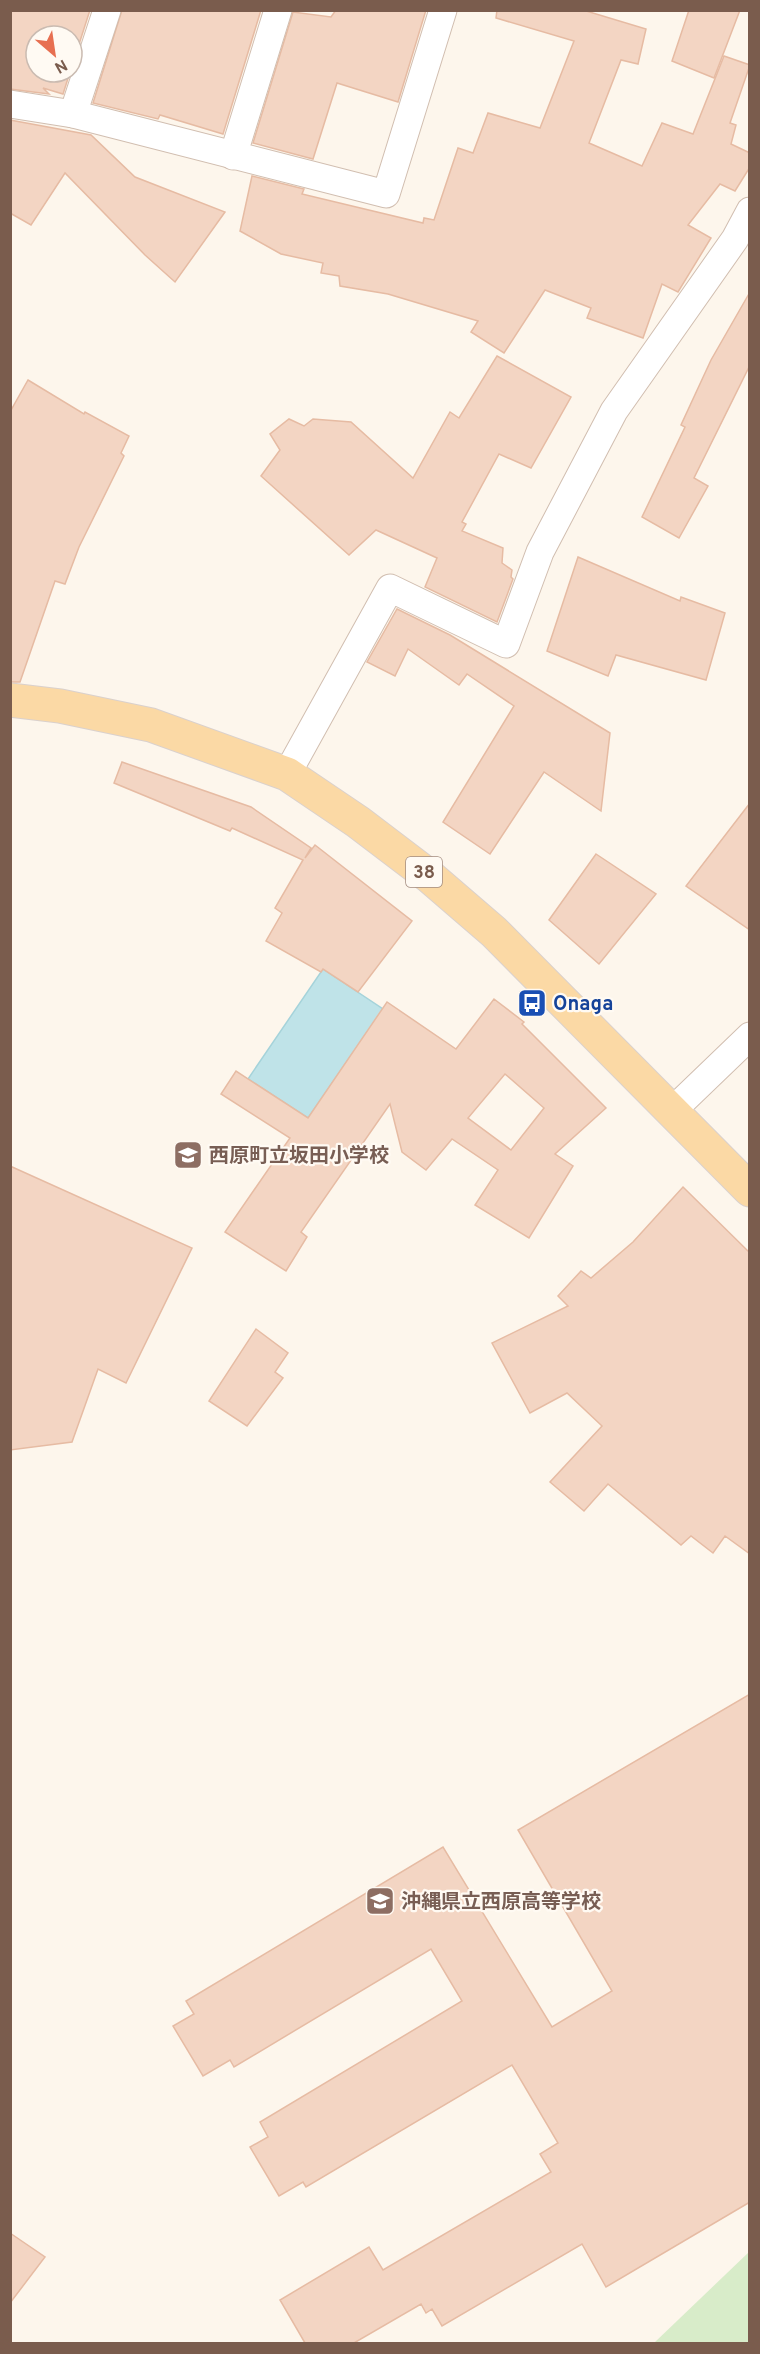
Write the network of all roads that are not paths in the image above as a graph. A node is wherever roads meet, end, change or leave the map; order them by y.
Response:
1 (107, 10) edge
2 (278, 10) edge
3 (443, 10) edge
4 (10, 104) edge
5 (73, 114) junction
6 (233, 156) junction
7 (750, 211) edge
8 (10, 699) edge
9 (287, 774) junction
10 (750, 1036) edge
11 (672, 1112) junction
12 (750, 1190) edge

1 - 5 street
2 - 6 street
3 - 6 street
4 - 5 street
5 - 6 street
7 - 9 street
8 - 9 main road, 38
9 - 11 main road, 38
10 - 11 street
11 - 12 main road, 38

